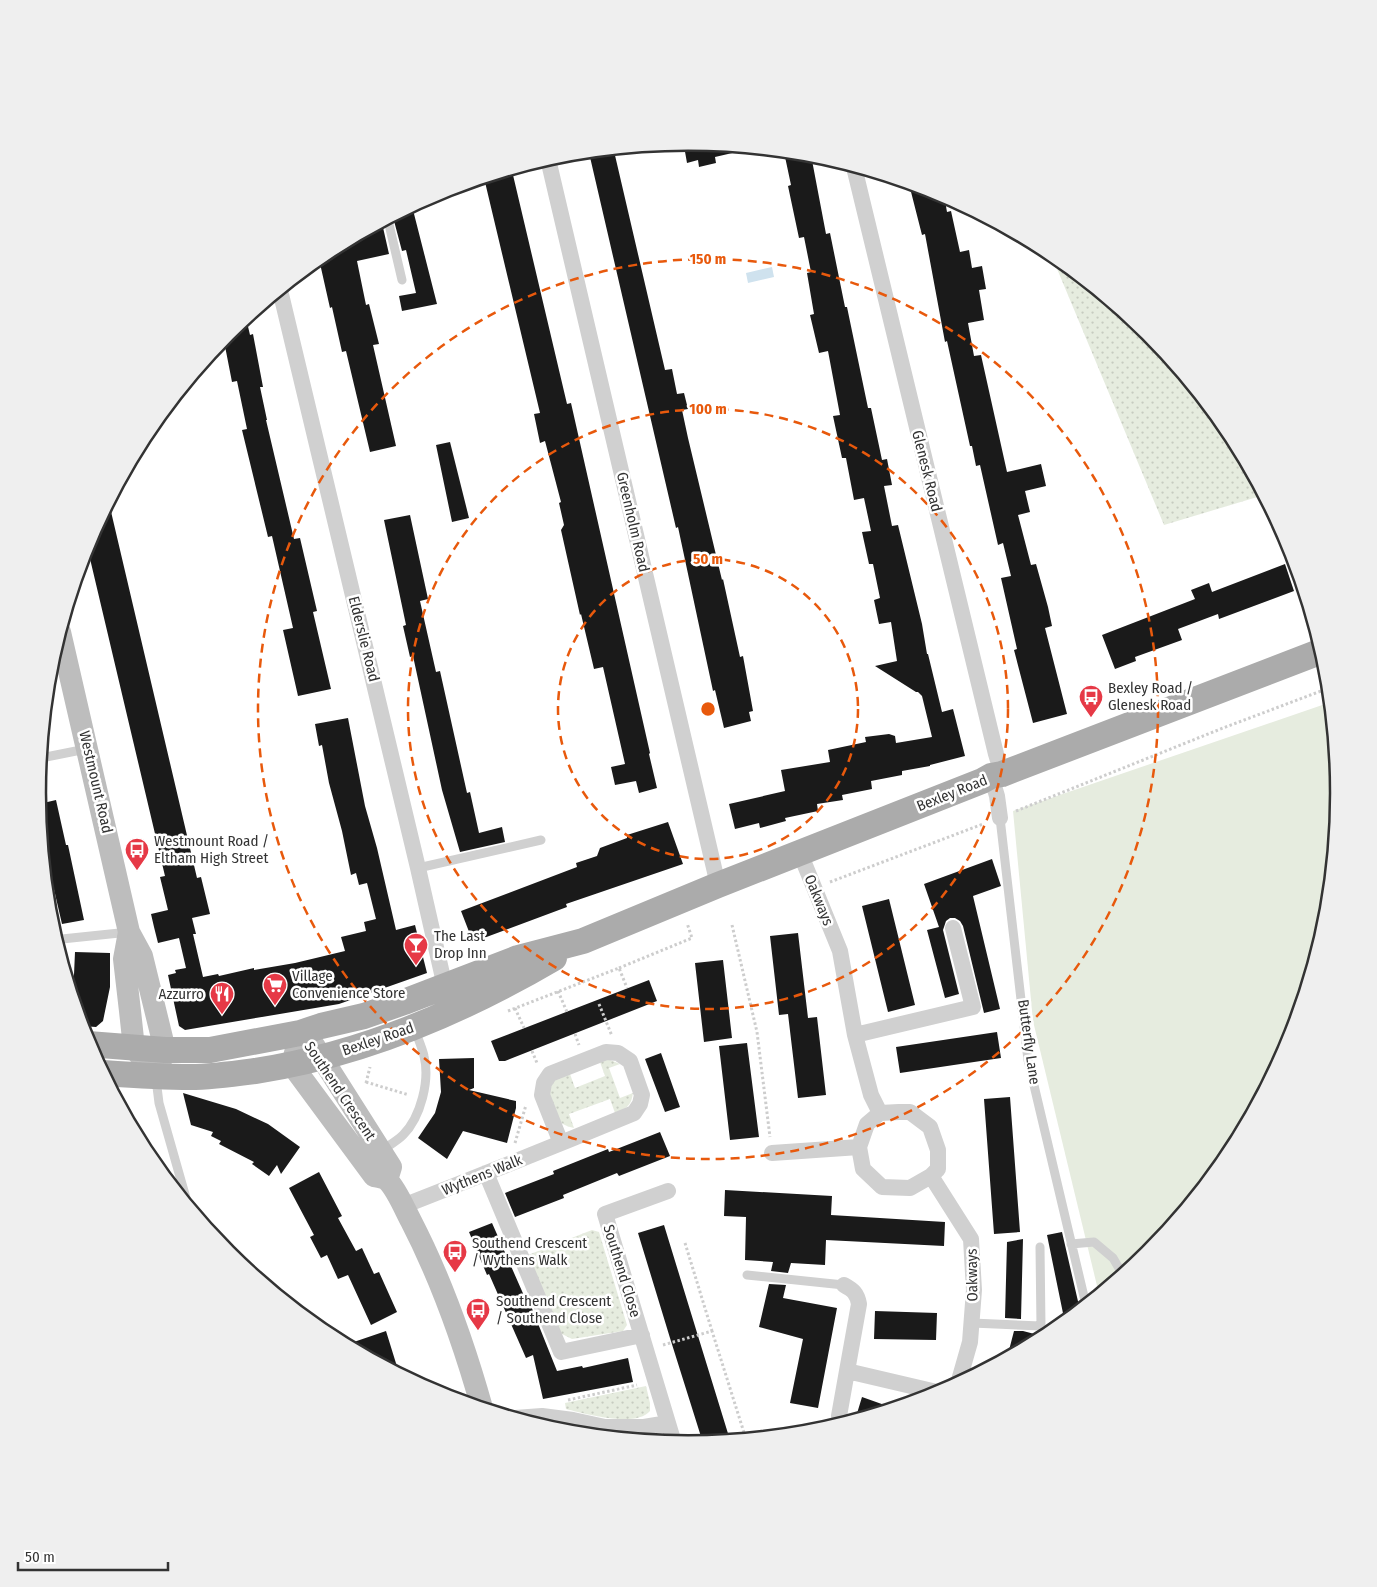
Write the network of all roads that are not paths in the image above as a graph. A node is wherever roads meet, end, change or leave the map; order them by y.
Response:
1 (550, 167) edge
2 (855, 173) edge
3 (389, 225) edge
4 (402, 280) dead end
5 (282, 297) edge
6 (64, 647) edge
7 (1315, 653) edge
8 (88, 748) junction
9 (48, 757) edge
10 (996, 775) junction
11 (1000, 818) joint
12 (541, 840) dead end
13 (800, 853) junction
14 (418, 868) junction
15 (718, 886) junction
16 (953, 928) dead end
17 (129, 932) junction
18 (63, 939) edge
19 (583, 941) junction
20 (445, 987) junction
21 (414, 1028) junction
22 (300, 1033) junction
23 (855, 1035) junction
24 (98, 1045) edge
25 (134, 1048) junction
26 (166, 1050) junction
27 (322, 1058) junction
28 (292, 1065) junction
29 (110, 1073) edge
30 (155, 1076) junction
31 (880, 1113) junction
32 (561, 1143) junction
33 (860, 1147) junction
34 (380, 1151) junction
35 (772, 1153) road end
36 (486, 1174) junction
37 (932, 1176) junction
38 (387, 1180) junction
39 (183, 1189) edge
40 (668, 1191) dead end
41 (403, 1206) junction
42 (1071, 1244) junction
43 (1040, 1247) dead end
44 (1120, 1269) edge
45 (747, 1275) dead end
46 (844, 1285) joint
47 (1084, 1299) edge
48 (972, 1323) junction
49 (644, 1343) junction
50 (847, 1371) junction
51 (960, 1375) edge
52 (927, 1390) edge
53 (480, 1401) edge
54 (839, 1416) dead end
55 (534, 1417) edge
56 (668, 1423) junction
57 (672, 1435) edge

1 - 15 street, Greenholm Road
2 - 10 street, Glenesk Road
3 - 4 lane
5 - 14 street, Elderslie Road
6 - 8 street, Westmount Road
7 - 10 main road, Bexley Road
8 - 9 lane
8 - 17 street, Westmount Road
10 - 11 street, Butterfly Lane
10 - 13 main road, Bexley Road
11 - 42 lane, Butterfly Lane
12 - 14 lane
13 - 15 main road, Bexley Road
13 - 23 street, Oakways
14 - 20 street, Elderslie Road
15 - 19 main road, Bexley Road
16 - 23 street
17 - 18 lane
17 - 25 street, Westmount Road
17 - 26 street, Westmount Road
19 - 20 main road, Bexley Road
19 - 21 main road, Bexley Road
20 - 22 main road, Bexley Road
21 - 27 main road, Bexley Road
21 - 34 lane
22 - 26 main road, Bexley Road
22 - 27 street, Southend Crescent
22 - 28 street, Southend Crescent
23 - 31 street, Oakways
24 - 25 main road, Bexley Road
25 - 26 main road, Bexley Road
25 - 30 street
26 - 30 street
27 - 28 main road, Bexley Road
27 - 34 street, Southend Crescent
28 - 30 main road, Bexley Road
28 - 38 street, Southend Crescent
29 - 30 main road, Bexley Road
30 - 39 lane
31 - 33 street
31 - 37 street
32 - 32 street, Wythens Walk
32 - 36 street, Wythens Walk
33 - 35 street
33 - 37 street
34 - 38 street, Southend Crescent
36 - 41 street, Wythens Walk
36 - 49 street, Southend Close
37 - 48 street, Oakways
38 - 41 street, Southend Crescent
40 - 49 street, Southend Close
41 - 53 street, Southend Crescent
42 - 44 lane
42 - 47 lane, Butterfly Lane
43 - 48 lane
45 - 46 lane
46 - 50 street
48 - 51 street, Oakways
49 - 56 street, Southend Close
50 - 52 street
50 - 54 street
55 - 56 street
56 - 57 street, Southend Close

